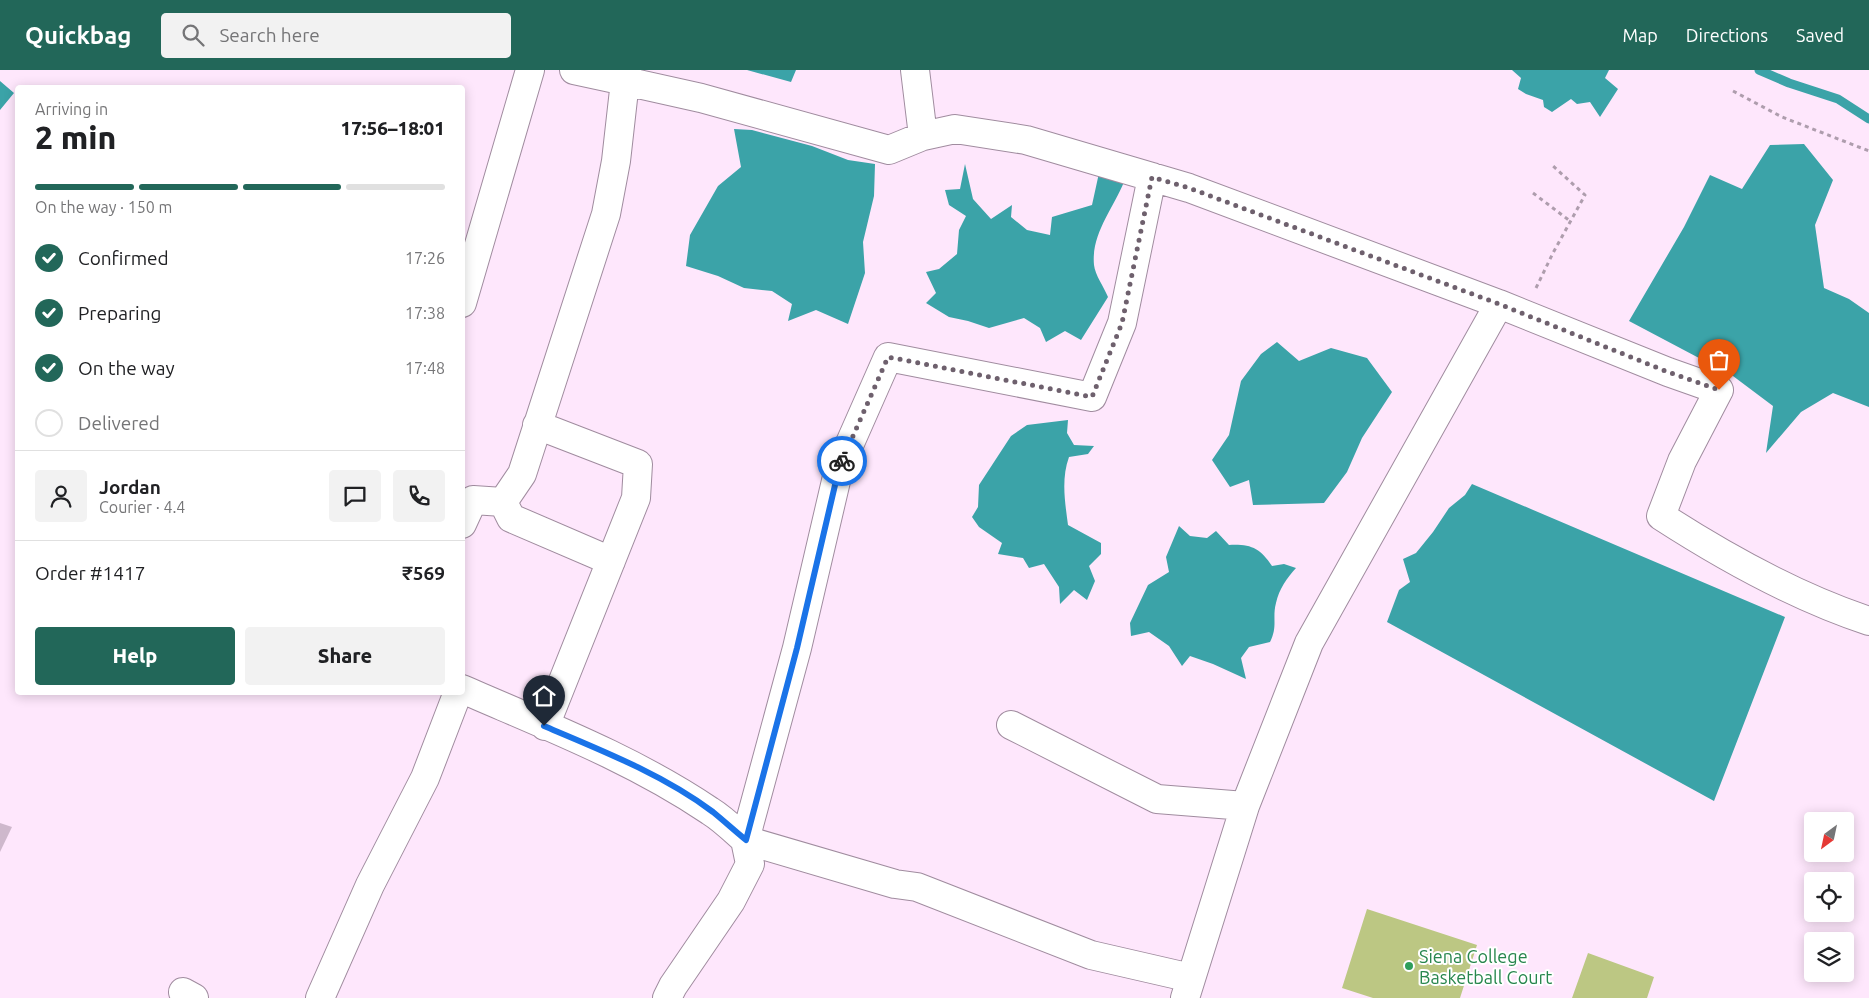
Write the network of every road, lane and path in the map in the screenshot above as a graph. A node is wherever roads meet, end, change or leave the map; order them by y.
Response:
1 (530, 70) edge
2 (574, 70) edge
3 (915, 70) edge
4 (626, 76) edge
5 (1733, 91) dead end
6 (923, 136) junction
7 (1869, 151) edge
8 (1553, 166) dead end
9 (1152, 177) junction
10 (1533, 193) dead end
11 (1570, 221) junction
12 (465, 293) edge
13 (1499, 304) junction
14 (1524, 314) junction
15 (537, 425) junction
16 (503, 502) junction
17 (465, 517) edge
18 (611, 561) junction
19 (1869, 621) edge
20 (465, 690) edge
21 (457, 695) edge
22 (1010, 725) dead end
23 (544, 726) junction
24 (1245, 806) junction
25 (746, 840) junction
26 (1188, 988) edge
27 (320, 998) edge
28 (666, 998) edge

1 - 12 street
2 - 4 street
3 - 6 street
4 - 6 street
4 - 15 street
5 - 7 path
6 - 9 street
8 - 11 path
9 - 13 street
9 - 25 street
10 - 11 path
11 - 14 path
13 - 14 street
13 - 24 street
14 - 19 street
15 - 16 street
15 - 18 street
16 - 17 street
16 - 18 street
18 - 23 street
20 - 23 street
21 - 27 street
22 - 24 street
23 - 25 street
24 - 26 street
25 - 26 street
25 - 28 street

